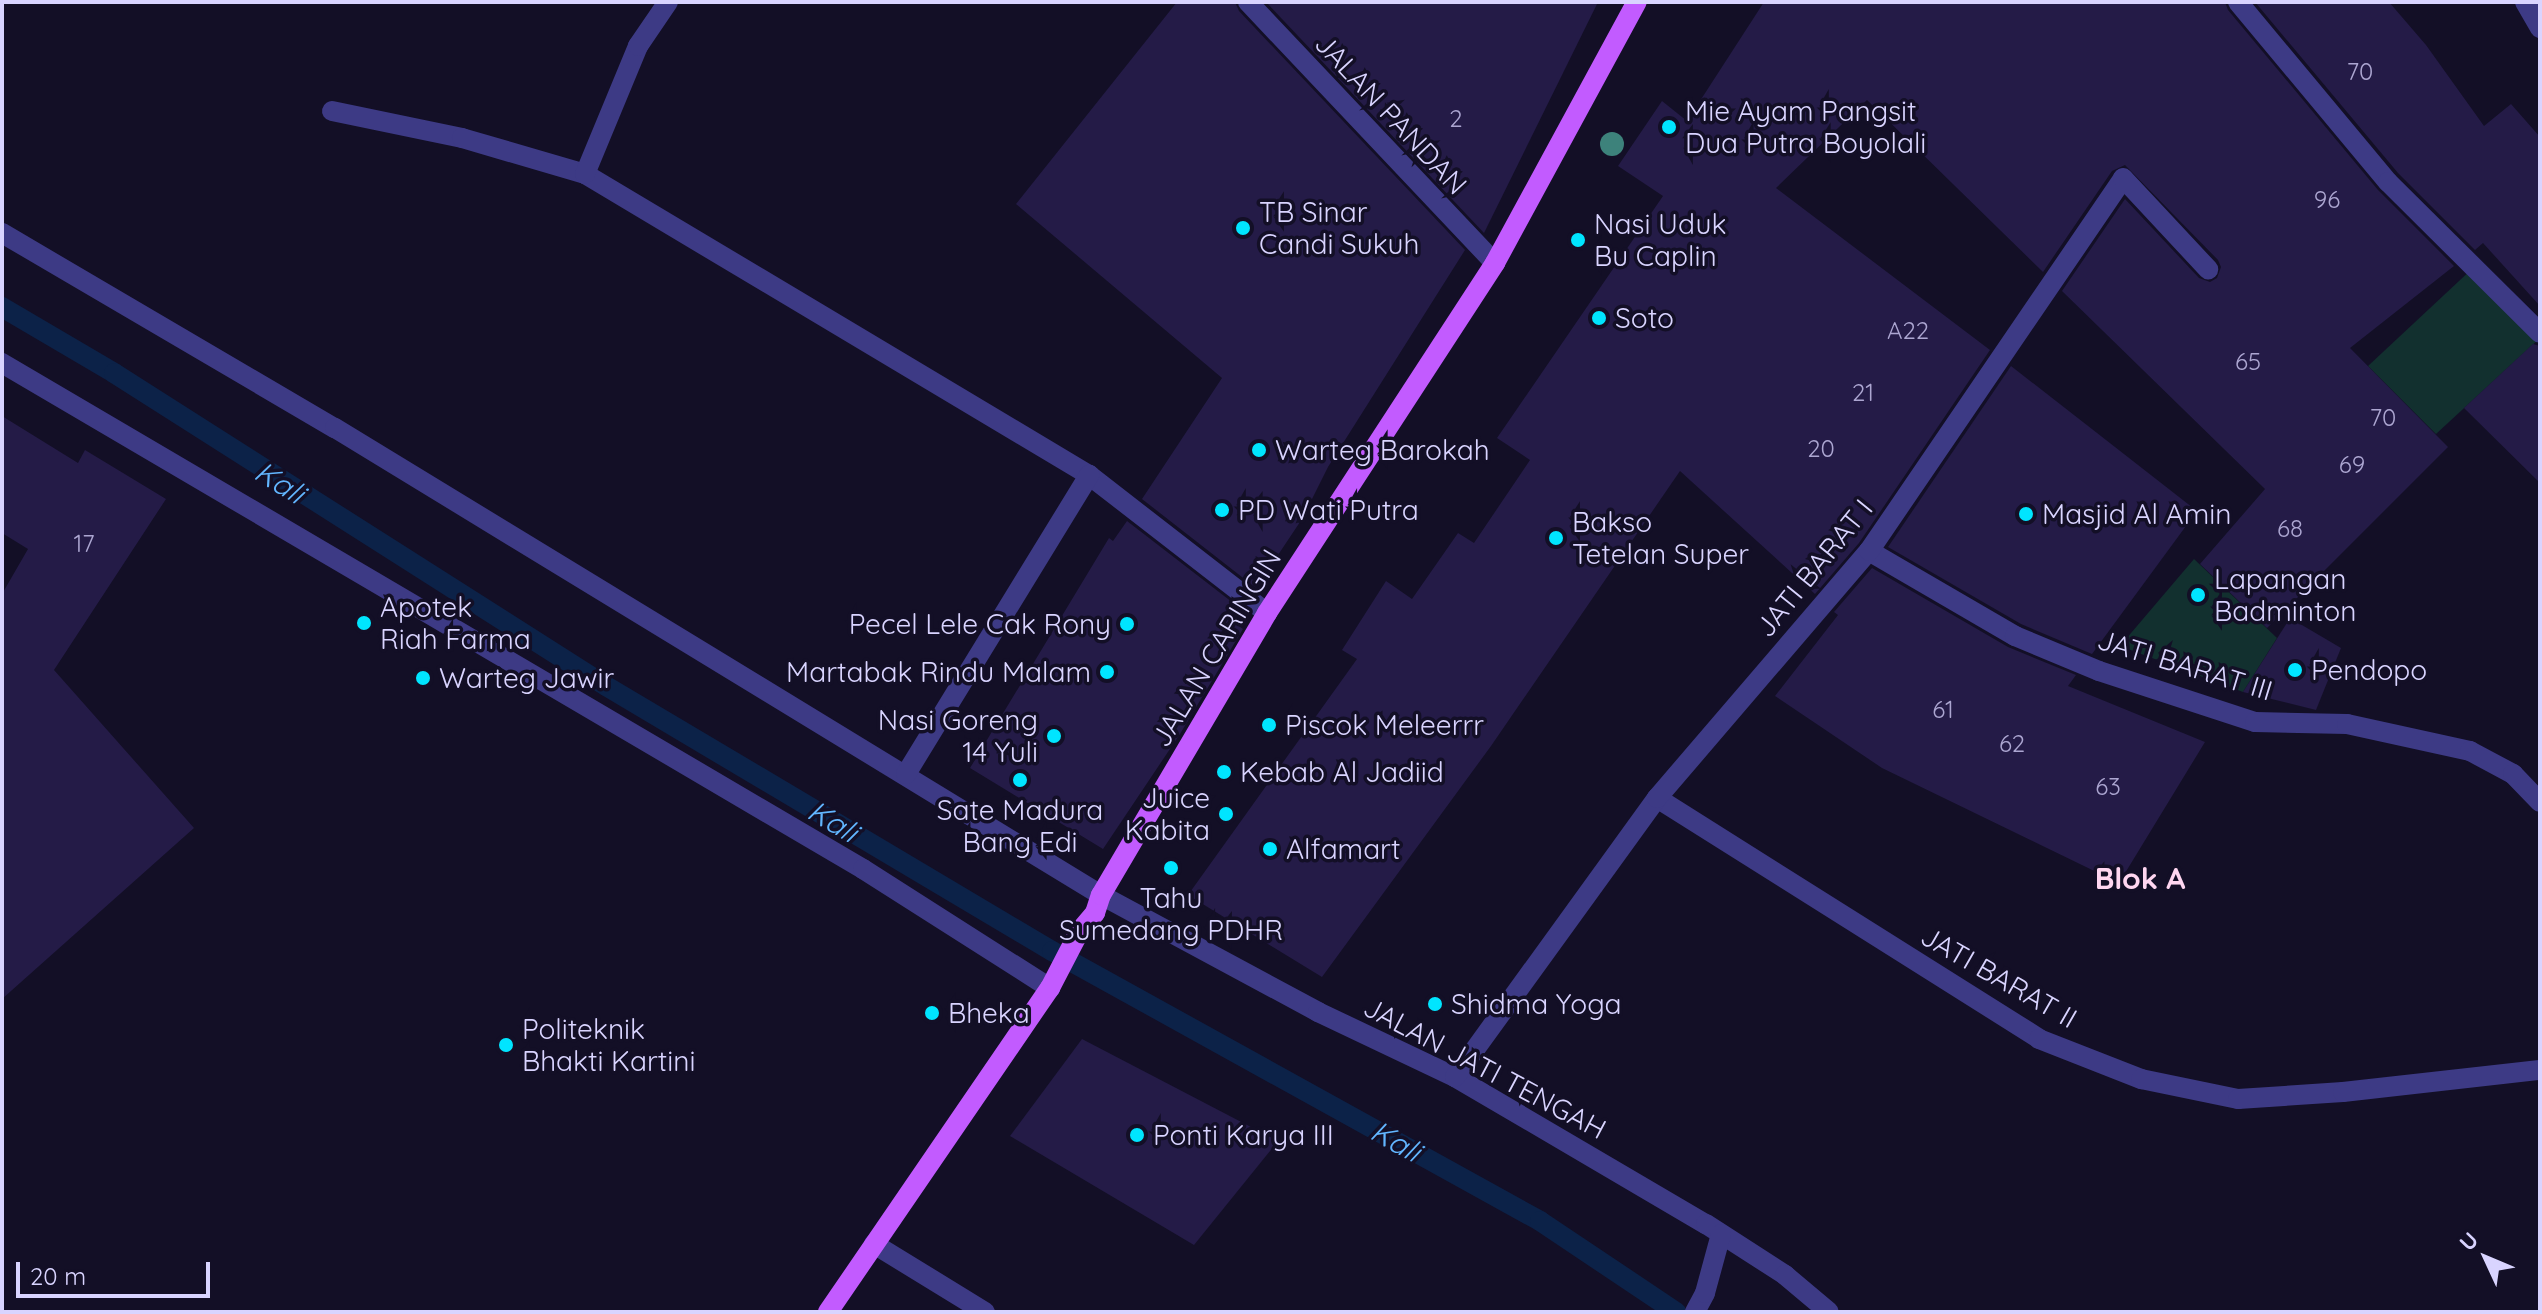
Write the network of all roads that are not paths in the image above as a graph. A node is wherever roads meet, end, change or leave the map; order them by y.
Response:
1 (668, 2) edge
2 (1248, 2) edge
3 (1637, 2) edge
4 (2238, 2) edge
5 (2525, 2) edge
6 (2540, 28) edge
7 (332, 111) dead end
8 (585, 174) junction
9 (2, 233) edge
10 (1495, 263) junction
11 (2208, 269) dead end
12 (2540, 333) edge
13 (2, 363) edge
14 (1089, 475) junction
15 (1869, 551) junction
16 (1267, 613) junction
17 (906, 774) junction
18 (1657, 798) junction
19 (2540, 802) edge
20 (1098, 904) junction
21 (1054, 980) junction
22 (2540, 1070) edge
23 (1455, 1077) junction
24 (1721, 1234) junction
25 (874, 1244) junction
26 (828, 1312) edge
27 (985, 1312) edge
28 (1695, 1312) edge
29 (1829, 1312) edge

1 - 8 street
2 - 10 street, JALAN PANDAN
3 - 10 main road, JALAN CARINGIN
4 - 12 street
5 - 6 street
7 - 8 street
8 - 14 street
9 - 17 street, JALAN JATI TENGAH
10 - 16 main road, JALAN CARINGIN
11 - 15 street, JATI BARAT I
13 - 21 street
14 - 16 street
14 - 17 street
15 - 18 street, JATI BARAT I
15 - 19 street, JATI BARAT III
16 - 20 main road, JALAN CARINGIN
17 - 20 street, JALAN JATI TENGAH
18 - 22 street, JATI BARAT II
18 - 23 street, JATI BARAT I
20 - 21 main road, JALAN CARINGIN
20 - 23 street, JALAN JATI TENGAH
21 - 25 main road, JALAN CARINGIN
23 - 24 street, JALAN JATI TENGAH
24 - 28 street
24 - 29 street, JALAN JATI TENGAH
25 - 26 main road, JALAN CARINGIN
25 - 27 street

